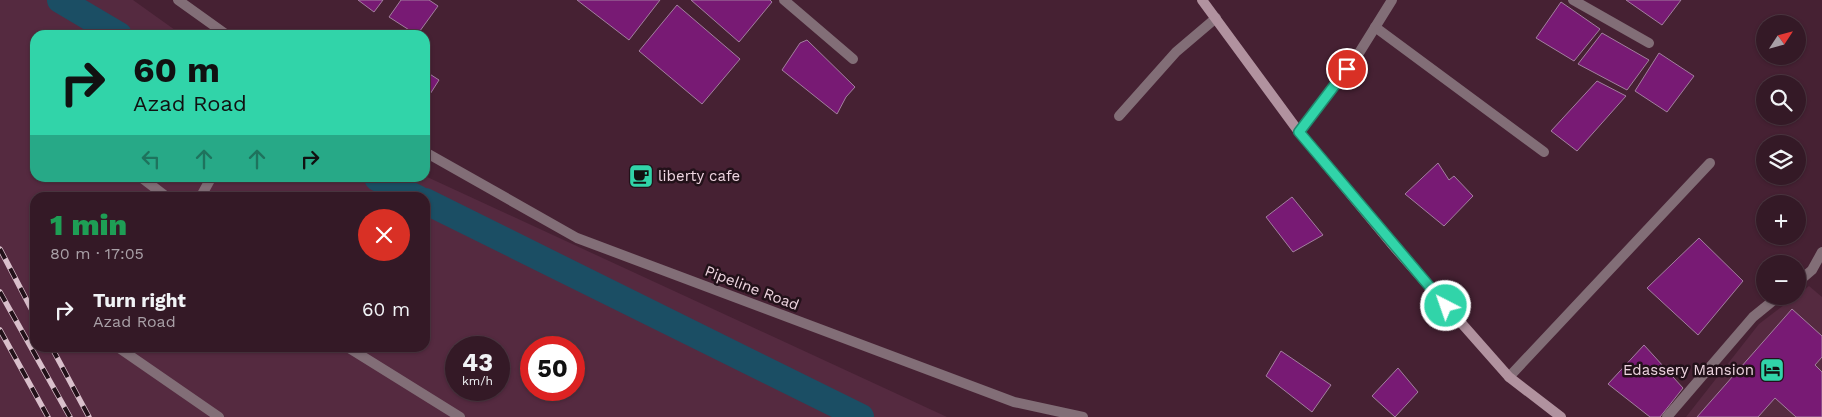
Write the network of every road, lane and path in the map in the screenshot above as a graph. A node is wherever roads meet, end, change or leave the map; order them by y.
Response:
1 (178, 0) edge
2 (784, 0) edge
3 (1202, 0) edge
4 (1392, 0) edge
5 (1573, 0) edge
6 (1216, 18) junction
7 (1376, 27) junction
8 (220, 30) edge
9 (1649, 43) dead end
10 (853, 58) dead end
11 (1119, 116) dead end
12 (1299, 132) junction
13 (1544, 152) dead end
14 (430, 155) edge
15 (1710, 163) dead end
16 (147, 182) edge
17 (160, 192) edge
18 (1822, 252) edge
19 (1806, 275) edge
20 (1768, 305) edge
21 (125, 352) edge
22 (355, 352) edge
23 (1509, 377) junction
24 (219, 417) edge
25 (460, 417) edge
26 (1083, 417) edge
27 (1561, 417) edge
28 (1667, 417) edge

1 - 8 street
2 - 10 street
3 - 6 main road
4 - 7 street
5 - 9 street
6 - 11 street
6 - 12 main road
7 - 12 street
7 - 13 street
12 - 23 main road
14 - 26 street, Pipeline Road
15 - 23 street
16 - 17 street
18 - 19 street
20 - 28 street
21 - 24 street
22 - 25 street
23 - 27 main road

